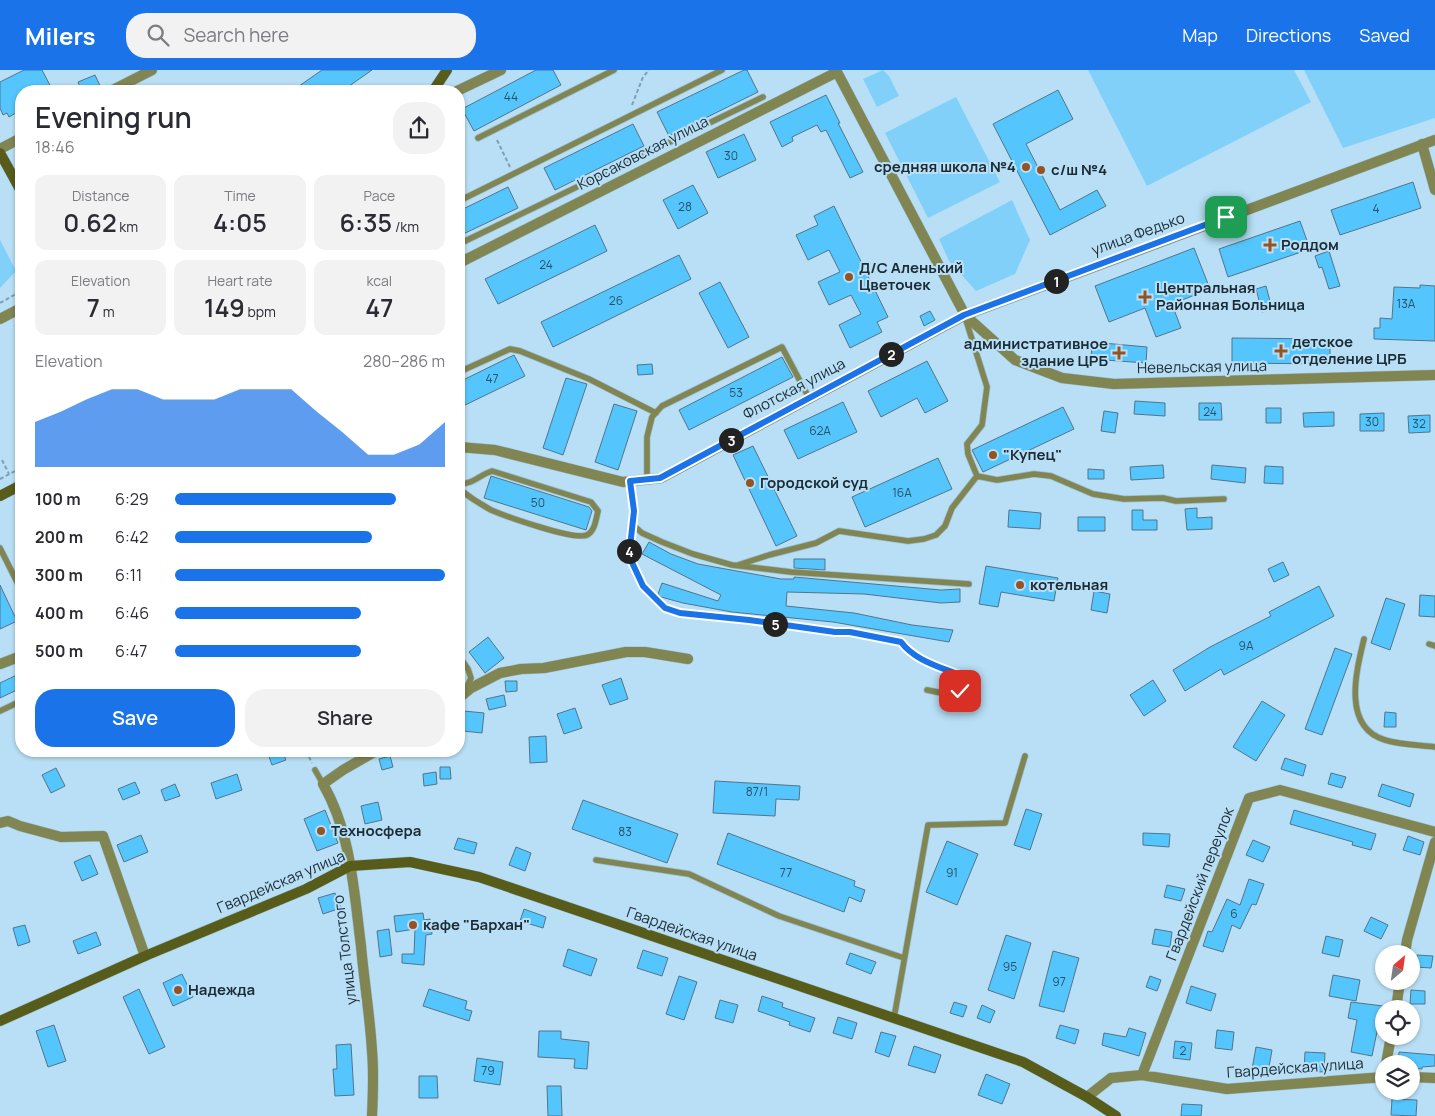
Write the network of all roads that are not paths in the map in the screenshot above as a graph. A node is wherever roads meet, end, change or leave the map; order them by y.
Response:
1 (152, 70) edge
2 (447, 70) edge
3 (500, 70) edge
4 (614, 70) edge
5 (722, 70) edge
6 (839, 71) edge
7 (123, 85) edge
8 (437, 85) edge
9 (465, 87) edge
10 (763, 97) dead end
11 (478, 138) dead end
12 (1435, 140) edge
13 (15, 141) edge
14 (1422, 144) junction
15 (0, 149) edge
16 (0, 153) edge
17 (15, 180) edge
18 (1435, 190) edge
19 (465, 197) edge
20 (465, 241) edge
21 (465, 260) edge
22 (15, 311) edge
23 (964, 315) junction
24 (0, 319) edge
25 (465, 369) edge
26 (1435, 375) edge
27 (809, 398) junction
28 (656, 413) junction
29 (465, 448) edge
30 (977, 476) junction
31 (647, 479) junction
32 (630, 481) junction
33 (465, 484) edge
34 (15, 488) edge
35 (465, 492) edge
36 (0, 496) edge
37 (1224, 499) dead end
38 (632, 524) junction
39 (0, 548) edge
40 (736, 565) junction
41 (15, 578) edge
42 (969, 584) dead end
43 (1364, 639) dead end
44 (15, 658) edge
45 (688, 659) dead end
46 (0, 664) edge
47 (465, 665) edge
48 (927, 690) dead end
49 (465, 691) edge
50 (465, 693) edge
51 (15, 704) edge
52 (0, 711) edge
53 (1435, 747) edge
54 (1026, 756) dead end
55 (366, 757) edge
56 (315, 770) road end
57 (324, 784) junction
58 (0, 823) edge
59 (1435, 832) edge
60 (1435, 842) edge
61 (596, 860) dead end
62 (350, 866) junction
63 (1406, 945) edge
64 (145, 956) junction
65 (904, 958) junction
66 (894, 1018) junction
67 (0, 1021) edge
68 (1142, 1076) junction
69 (1420, 1077) edge
70 (1375, 1078) edge
71 (1435, 1078) edge
72 (1087, 1097) junction
73 (372, 1116) edge
74 (1116, 1116) edge

1 - 7 street
2 - 8 main road
3 - 9 street
4 - 11 lane
5 - 19 lane
6 - 21 street, Корсаковская улица
6 - 23 street, Невельская улица
10 - 20 lane
12 - 14 street, улица Федько
13 - 15 street
14 - 18 street
14 - 23 street, улица Федько
16 - 17 main road
22 - 24 street
23 - 26 street, Невельская улица
23 - 27 street, Флотская улица
23 - 30 lane
25 - 28 lane
27 - 28 lane
27 - 31 street, Флотская улица
28 - 31 lane
29 - 32 street, Флотская улица
30 - 37 lane
30 - 40 lane
31 - 32 street, Флотская улица
32 - 38 lane
33 - 35 lane
34 - 36 main road
38 - 40 lane
38 - 48 lane
39 - 41 lane
40 - 42 lane
43 - 53 lane
44 - 46 street
45 - 50 street
47 - 49 lane
51 - 52 lane
54 - 65 lane
55 - 57 street
56 - 57 lane
57 - 62 street, улица Толстого
58 - 64 street
59 - 68 street, Гвардейский переулок
60 - 63 street
61 - 65 lane
62 - 64 main road, Гвардейская улица
62 - 66 main road, Гвардейская улица
62 - 73 street, улица Толстого
64 - 67 main road, Гвардейская улица
65 - 66 lane
66 - 72 main road, Гвардейская улица
68 - 70 street, Гвардейская улица
68 - 72 street, Гвардейская улица
69 - 71 street
72 - 74 main road

